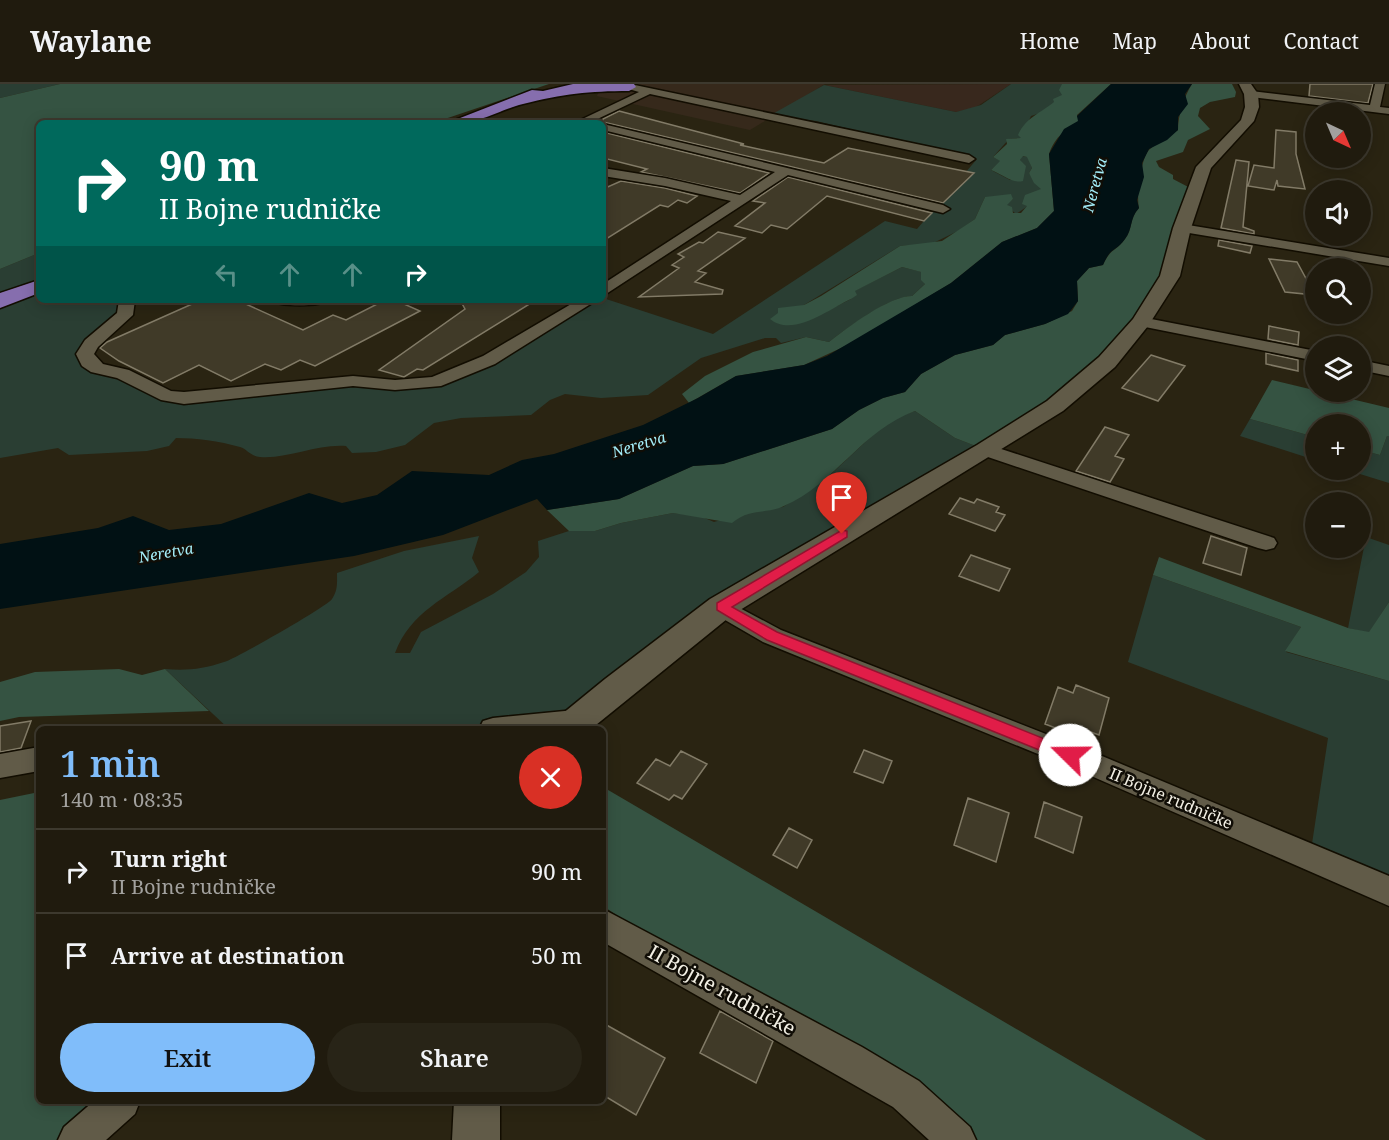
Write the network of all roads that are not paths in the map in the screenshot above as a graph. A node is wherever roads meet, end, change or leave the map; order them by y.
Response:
1 (560, 84) edge
2 (1292, 84) edge
3 (1380, 84) edge
4 (626, 88) edge
5 (1248, 89) edge
6 (1286, 99) junction
7 (517, 101) junction
8 (1374, 109) junction
9 (1389, 111) edge
10 (468, 120) edge
11 (586, 120) edge
12 (606, 128) edge
13 (911, 157) dead end
14 (969, 159) dead end
15 (786, 171) junction
16 (606, 172) edge
17 (744, 200) junction
18 (943, 209) dead end
19 (1182, 228) junction
20 (1389, 262) edge
21 (612, 268) dead end
22 (629, 273) junction
23 (36, 287) edge
24 (606, 289) edge
25 (0, 301) edge
26 (127, 303) edge
27 (584, 303) edge
28 (1141, 322) junction
29 (1305, 354) edge
30 (1371, 367) edge
31 (1389, 371) edge
32 (986, 450) junction
33 (1266, 543) dead end
34 (721, 607) junction
35 (571, 725) edge
36 (552, 726) edge
37 (36, 760) edge
38 (0, 766) edge
39 (1389, 891) edge
40 (606, 927) edge
41 (119, 1104) edge
42 (477, 1104) edge
43 (77, 1140) edge
44 (476, 1140) edge
45 (957, 1140) edge

1 - 7 main road
2 - 6 street
3 - 8 street
4 - 7 main road
4 - 11 street
4 - 13 street
4 - 14 street
5 - 6 street
5 - 19 street
6 - 8 street
7 - 10 main road
8 - 9 street
12 - 15 street
15 - 17 street
15 - 18 street
16 - 17 street
17 - 22 street
19 - 20 street
19 - 28 street
21 - 22 street
22 - 24 street
23 - 25 main road
26 - 27 street
28 - 29 street
28 - 32 street
30 - 31 street
32 - 33 street
32 - 34 street
34 - 35 street
34 - 39 street, II Bojne rudničke
35 - 36 street
37 - 38 street
40 - 45 street, II Bojne rudničke
41 - 43 street
42 - 44 street

